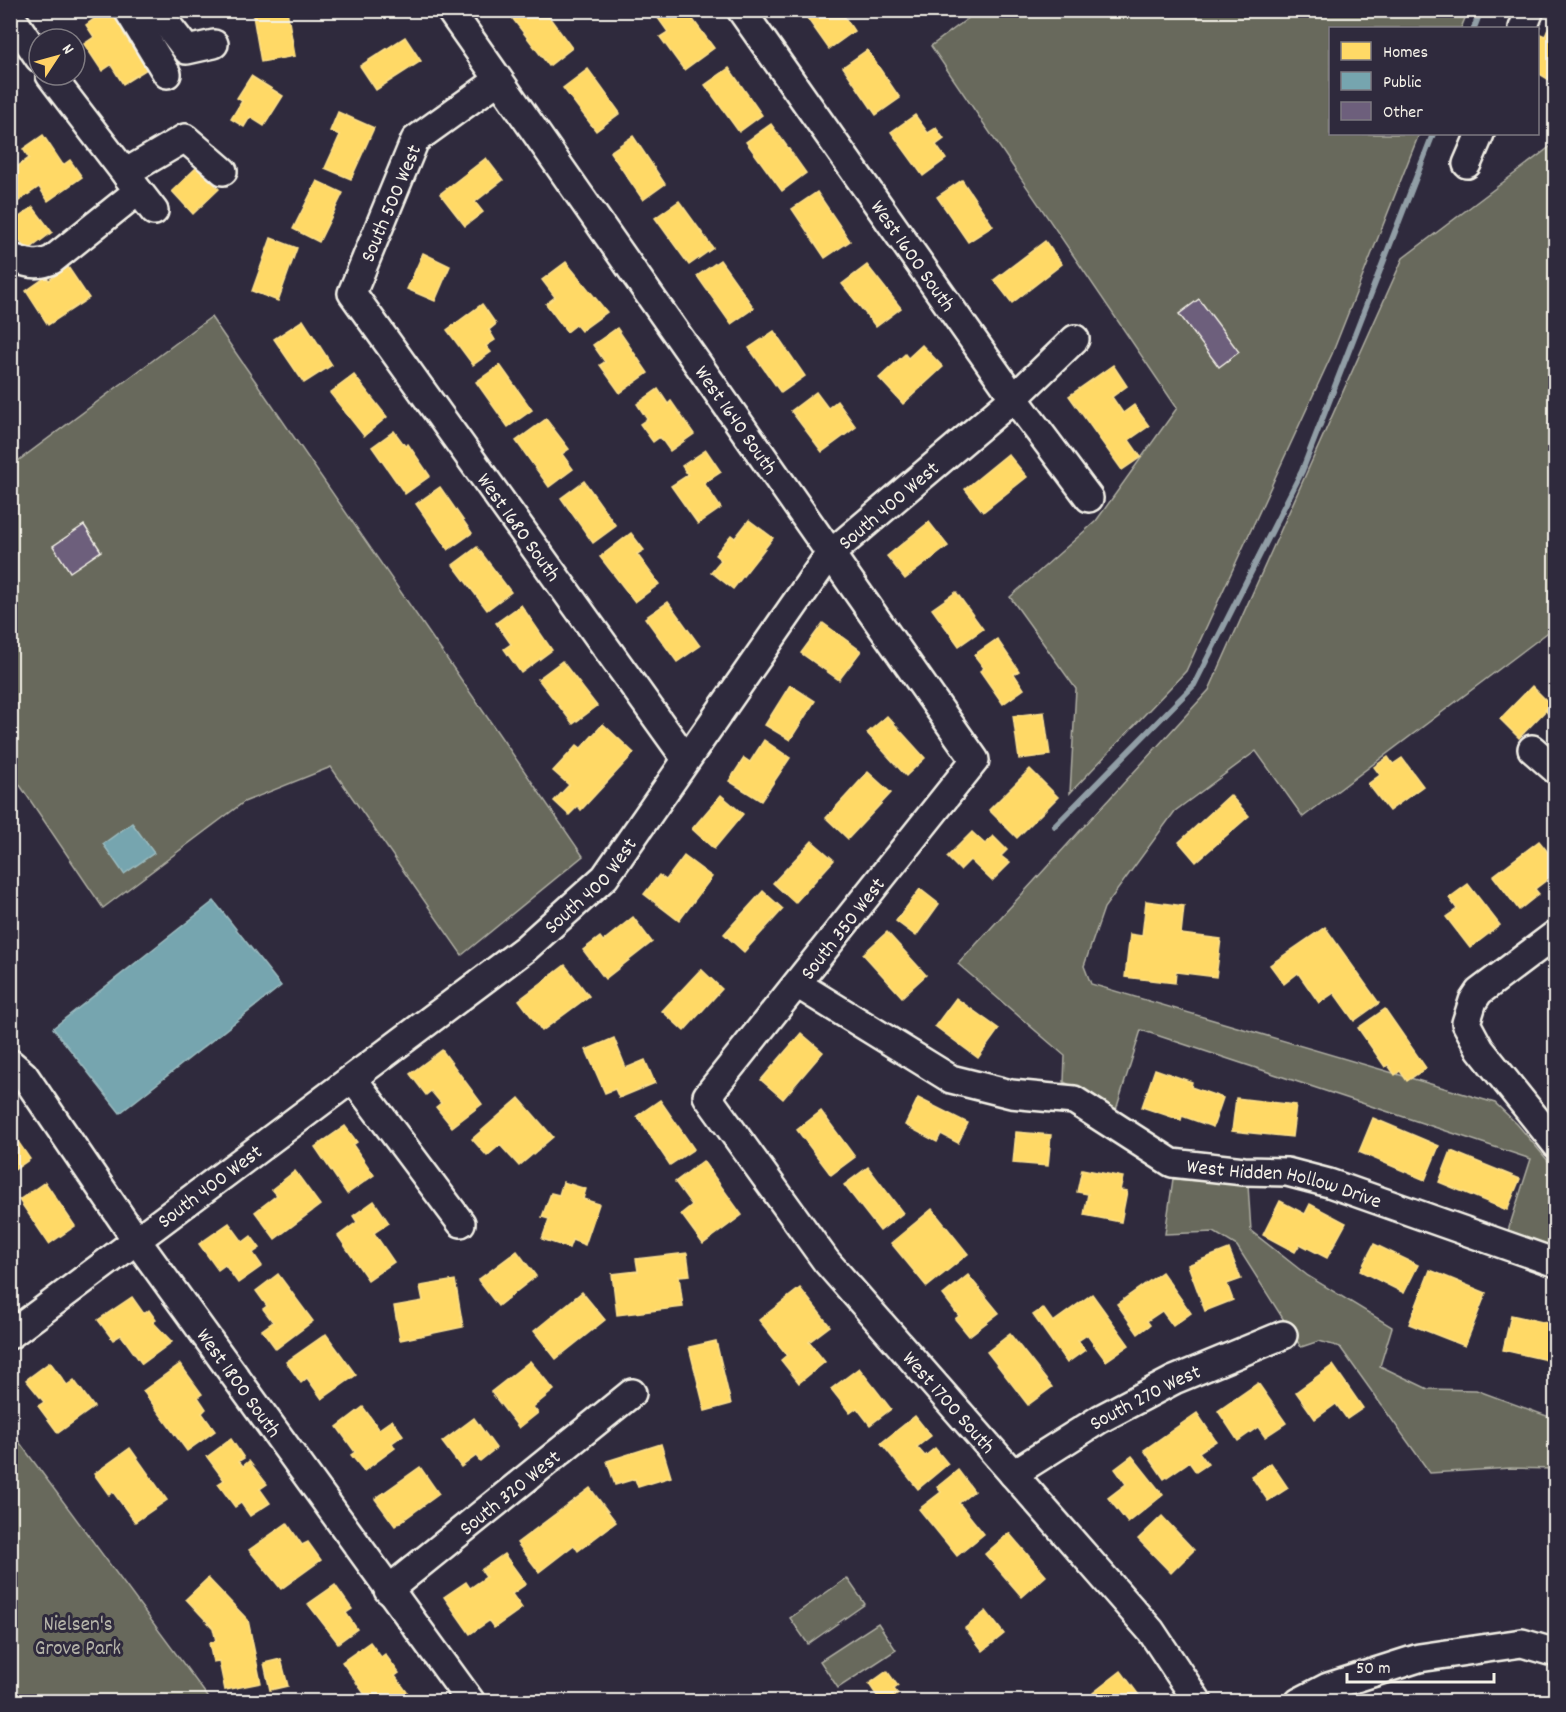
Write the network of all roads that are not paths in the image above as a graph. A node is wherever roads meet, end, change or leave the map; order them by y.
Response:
1 (128, 10) edge
2 (156, 10) edge
3 (450, 10) edge
4 (741, 10) edge
5 (1530, 10) edge
6 (10, 15) edge
7 (1523, 27) edge
8 (27, 40) edge
9 (214, 44) dead end
10 (167, 74) dead end
11 (497, 81) junction
12 (59, 87) edge
13 (1480, 135) edge
14 (1467, 164) dead end
15 (224, 171) dead end
16 (139, 192) junction
17 (10, 257) edge
18 (352, 292) joint
19 (1075, 339) dead end
20 (1014, 398) junction
21 (1089, 498) dead end
22 (829, 555) junction
23 (1532, 749) dead end
24 (687, 759) junction
25 (975, 760) joint
26 (1556, 770) edge
27 (1556, 934) edge
28 (797, 984) junction
29 (10, 1063) edge
30 (354, 1080) junction
31 (707, 1096) joint
32 (1556, 1144) edge
33 (461, 1222) dead end
34 (137, 1241) junction
35 (1556, 1263) edge
36 (10, 1335) edge
37 (1283, 1335) dead end
38 (632, 1393) dead end
39 (1013, 1474) junction
40 (388, 1590) junction
41 (1556, 1653) edge
42 (471, 1701) edge
43 (1198, 1701) edge
44 (1299, 1701) edge

1 - 10 street
2 - 9 street
3 - 11 street, West 1640 South
4 - 20 street, West 1600 South
5 - 7 street
6 - 8 street
11 - 18 street, South 500 West
11 - 22 street, West 1640 South
12 - 16 street
13 - 14 street
15 - 16 street
16 - 17 street
18 - 24 street, West 1680 South
19 - 20 street, South 400 West
20 - 21 street, West 1600 South
20 - 22 street, South 400 West
22 - 24 street, South 400 West
22 - 25 street, West 1640 South
23 - 26 street
24 - 30 street, South 400 West
25 - 28 street, South 350 West
27 - 32 street
28 - 31 street, South 350 West
28 - 35 street, West Hidden Hollow Drive
29 - 34 street, West 1800 South
30 - 33 street
30 - 34 street, South 400 West
31 - 39 street, West 1700 South
34 - 36 street, South 400 West
34 - 40 street, West 1800 South
37 - 39 street, South 270 West
38 - 40 street, South 320 West
39 - 43 street, West 1700 South
40 - 42 street, West 1800 South
41 - 44 street

